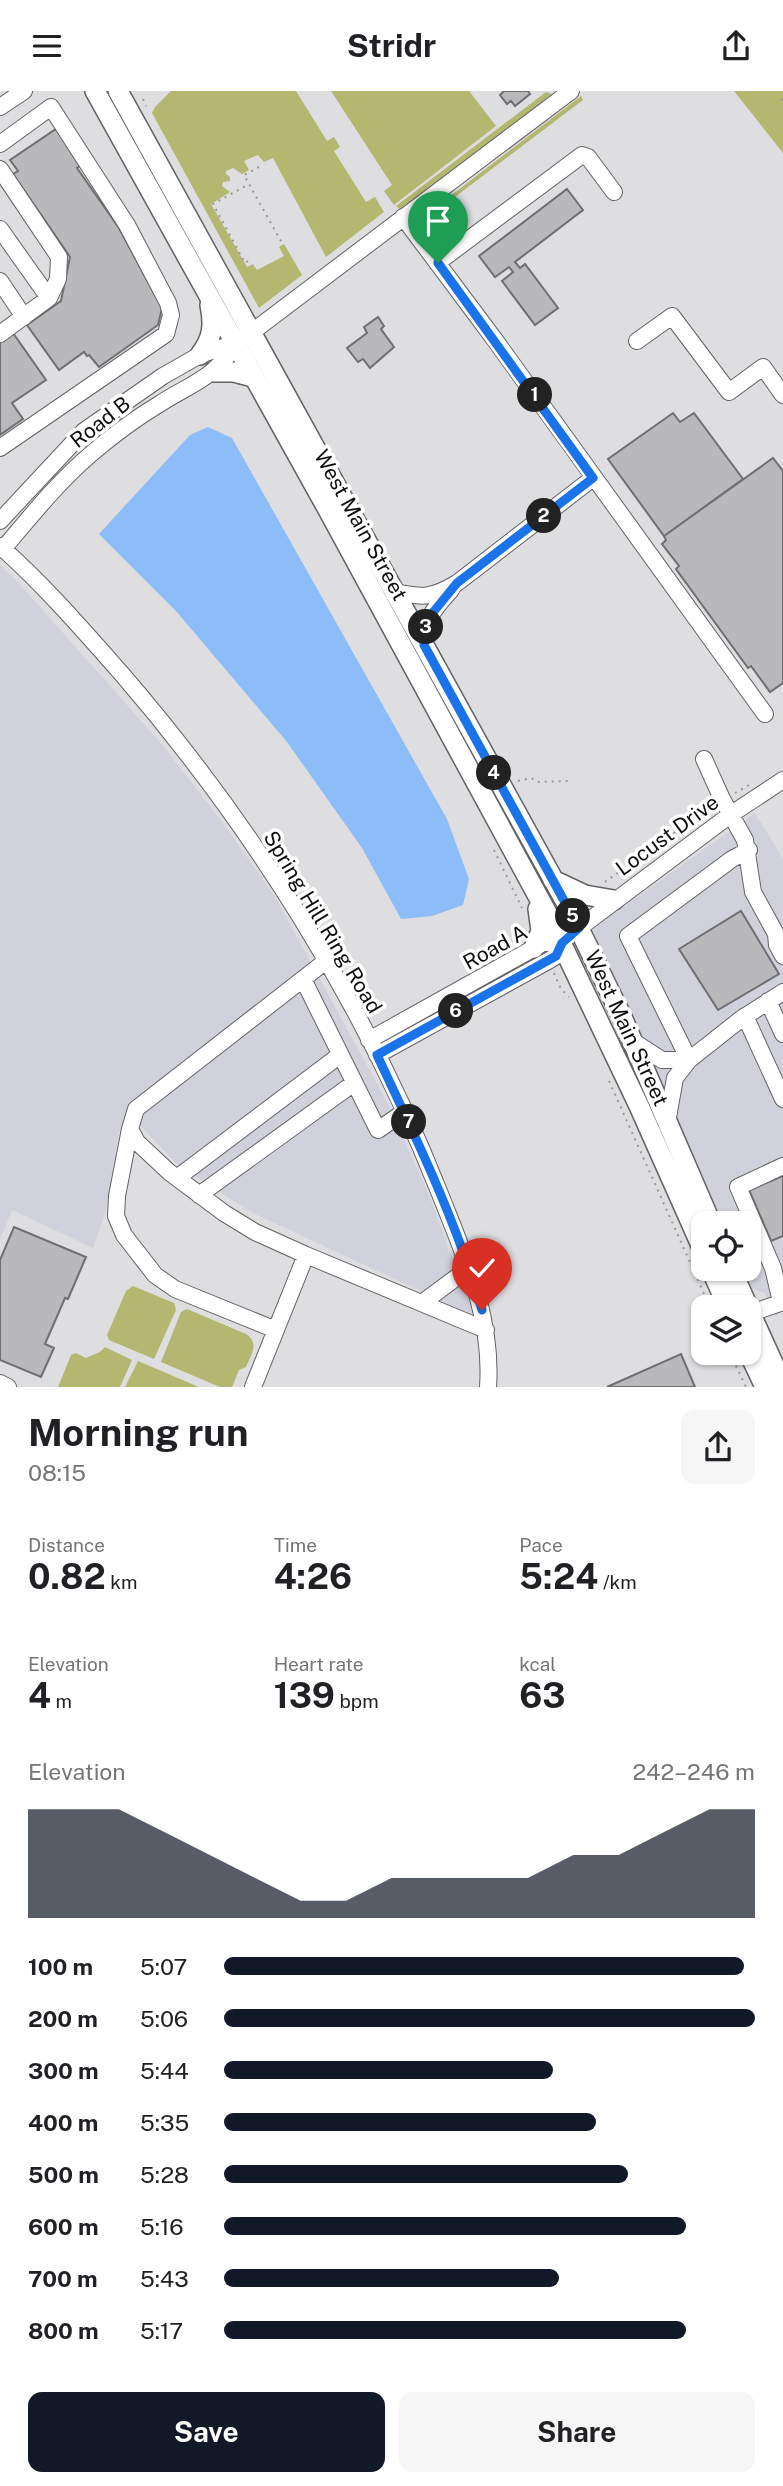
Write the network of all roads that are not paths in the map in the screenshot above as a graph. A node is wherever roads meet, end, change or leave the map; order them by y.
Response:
1 (24, 91) edge
2 (95, 91) edge
3 (118, 91) edge
4 (567, 92) edge
5 (0, 107) edge
6 (0, 144) edge
7 (0, 169) edge
8 (614, 192) dead end
9 (403, 217) junction
10 (0, 229) edge
11 (438, 263) junction
12 (0, 281) edge
13 (209, 297) junction
14 (49, 298) junction
15 (24, 317) junction
16 (252, 332) junction
17 (0, 333) edge
18 (637, 341) dead end
19 (235, 343) junction
20 (200, 355) junction
21 (214, 372) junction
22 (253, 377) junction
23 (783, 395) edge
24 (84, 431) junction
25 (0, 448) edge
26 (98, 448) junction
27 (593, 478) junction
28 (0, 521) edge
29 (1, 547) edge
30 (457, 583) junction
31 (395, 592) junction
32 (424, 645) junction
33 (765, 714) dead end
34 (704, 759) dead end
35 (783, 780) edge
36 (730, 815) junction
37 (748, 850) junction
38 (553, 880) junction
39 (535, 891) junction
40 (614, 900) junction
41 (579, 928) junction
42 (562, 943) junction
43 (534, 948) junction
44 (783, 956) edge
45 (326, 961) junction
46 (303, 979) junction
47 (783, 992) edge
48 (768, 1001) junction
49 (745, 1016) junction
50 (783, 1034) edge
51 (369, 1039) junction
52 (631, 1040) junction
53 (340, 1055) junction
54 (377, 1055) junction
55 (689, 1060) junction
56 (354, 1083) junction
57 (783, 1099) edge
58 (404, 1112) junction
59 (667, 1123) junction
60 (130, 1129) junction
61 (783, 1166) edge
62 (177, 1178) junction
63 (199, 1195) junction
64 (706, 1211) edge
65 (691, 1224) edge
66 (306, 1255) junction
67 (777, 1259) edge
68 (469, 1268) junction
69 (782, 1302) edge
70 (422, 1303) junction
71 (761, 1307) edge
72 (486, 1330) junction
73 (276, 1331) junction
74 (761, 1336) edge
75 (755, 1365) edge
76 (0, 1383) edge
77 (783, 1385) edge
78 (8, 1387) edge
79 (253, 1387) edge
80 (488, 1387) edge
81 (765, 1387) edge

1 - 5 street
2 - 13 main road, West Main Street
3 - 16 main road, West Main Street
4 - 9 street, Road B
6 - 25 street
7 - 14 street
8 - 11 street
9 - 11 street
9 - 16 street, Road B
10 - 14 street
11 - 27 street
12 - 15 street
13 - 19 main road, West Main Street
13 - 20 main road
14 - 15 street
15 - 17 street
16 - 19 street, Road B
16 - 31 main road, West Main Street
18 - 23 street
19 - 20 street, Road B
19 - 21 street, Road B
19 - 22 main road, West Main Street
20 - 24 street, Road B
21 - 22 main road
21 - 26 street, Road B
22 - 39 main road, West Main Street
24 - 26 street
24 - 28 street, Road B
26 - 29 street, Road B
27 - 30 street
27 - 33 street
29 - 45 street, Spring Hill Ring Road
30 - 31 street
30 - 32 street
31 - 32 main road, West Main Street
32 - 38 main road, West Main Street
34 - 36 street
35 - 36 street, Locust Drive
36 - 37 street
36 - 40 street, Locust Drive
37 - 44 street
37 - 55 street
38 - 40 main road
38 - 41 main road, West Main Street
39 - 42 main road, West Main Street
39 - 43 main road
40 - 41 street, Locust Drive
41 - 42 main road
41 - 52 main road, West Main Street
42 - 43 street, Road A
42 - 54 street, Road A
42 - 65 main road, West Main Street
43 - 51 street, Road A
45 - 46 street
45 - 51 street, Spring Hill Ring Road
46 - 53 street
46 - 60 street
47 - 48 street
48 - 49 street
48 - 50 street
49 - 55 street
49 - 57 street
51 - 54 street, Spring Hill Ring Road
52 - 55 street
52 - 59 main road, West Main Street
53 - 56 street
53 - 62 street
54 - 58 street, Spring Hill Ring Road
55 - 59 street
56 - 58 street
56 - 63 street
58 - 68 street, Spring Hill Ring Road
59 - 64 main road, West Main Street
60 - 62 street
60 - 73 street
61 - 67 street
62 - 63 street
63 - 66 street
66 - 70 street
66 - 73 street
67 - 69 street
68 - 70 street
68 - 72 street, Spring Hill Ring Road
69 - 71 street
70 - 72 street
72 - 80 street, Spring Hill Ring Road
73 - 79 street
74 - 77 main road
75 - 81 main road
76 - 78 street

